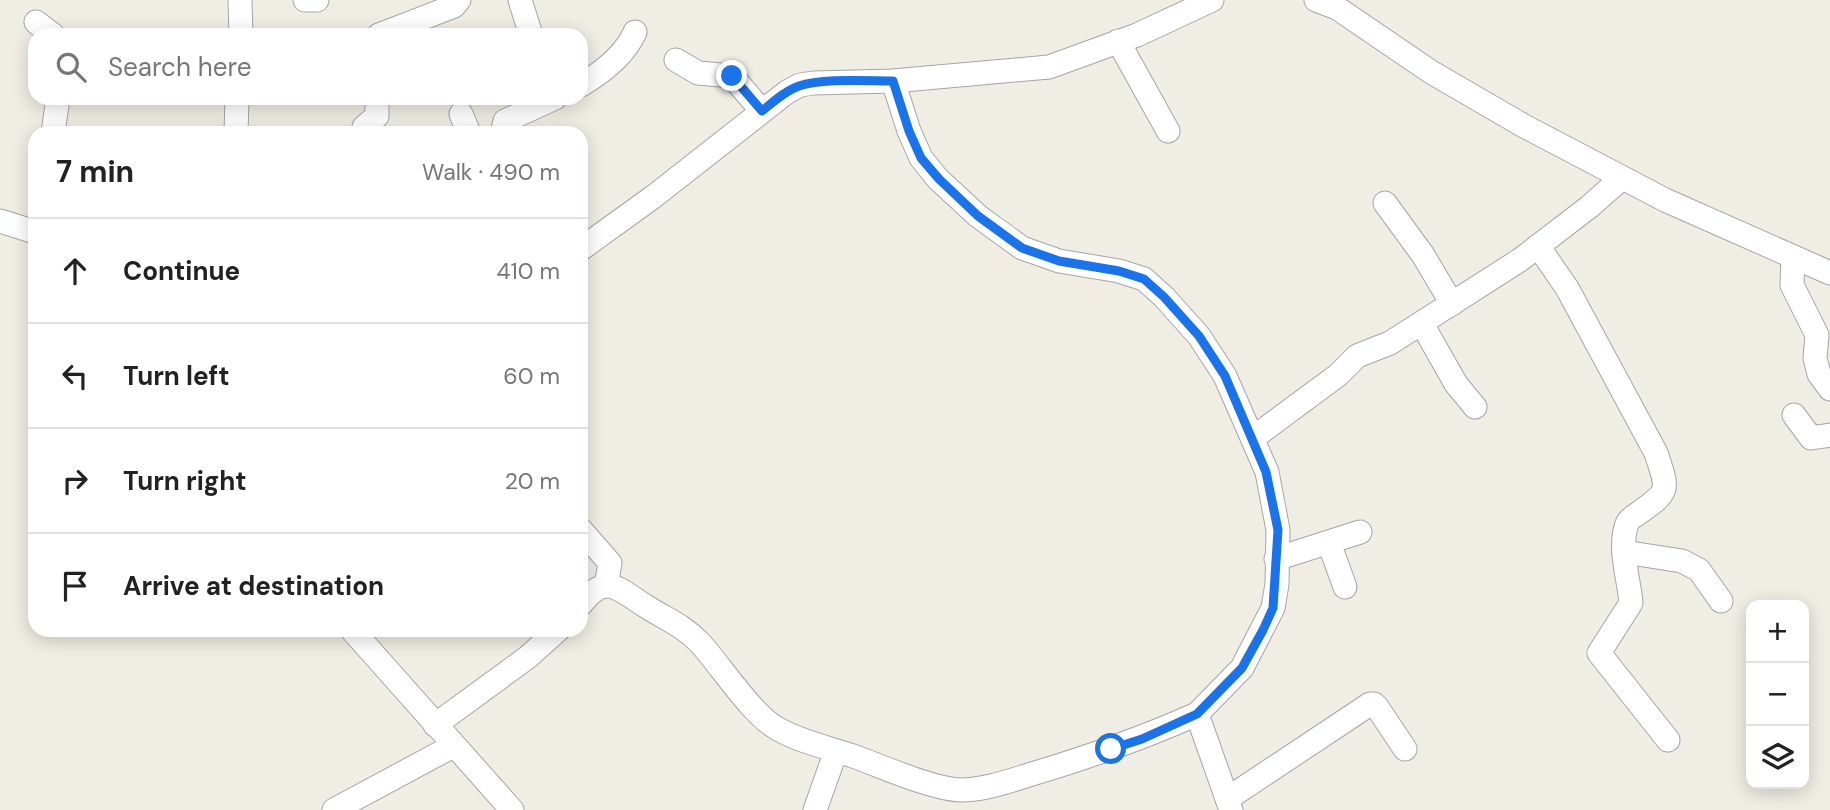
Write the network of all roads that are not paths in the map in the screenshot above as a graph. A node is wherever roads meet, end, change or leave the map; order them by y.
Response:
1 (305, 0) edge
2 (317, 0) edge
3 (459, 0) edge
4 (520, 0) edge
5 (1212, 0) edge
6 (1316, 0) edge
7 (397, 28) edge
8 (529, 28) edge
9 (635, 32) dead end
10 (1118, 41) junction
11 (676, 60) dead end
12 (588, 81) edge
13 (893, 81) junction
14 (57, 105) edge
15 (237, 105) edge
16 (377, 105) edge
17 (539, 105) edge
18 (762, 111) junction
19 (54, 126) edge
20 (236, 126) edge
21 (366, 126) edge
22 (504, 126) edge
23 (1168, 131) dead end
24 (1622, 177) junction
25 (1385, 203) dead end
26 (0, 220) edge
27 (28, 230) edge
28 (588, 244) edge
29 (1538, 246) junction
30 (1793, 257) junction
31 (1830, 273) edge
32 (1452, 304) junction
33 (1422, 324) junction
34 (1830, 389) edge
35 (1475, 407) dead end
36 (1794, 415) dead end
37 (1830, 435) edge
38 (1253, 438) junction
39 (1360, 532) dead end
40 (588, 538) edge
41 (1329, 543) junction
42 (1624, 552) junction
43 (1276, 559) junction
44 (606, 586) junction
45 (1345, 587) dead end
46 (588, 595) edge
47 (1721, 601) dead end
48 (358, 637) edge
49 (550, 637) edge
50 (1197, 714) junction
51 (435, 725) junction
52 (1668, 740) dead end
53 (453, 746) junction
54 (1405, 749) dead end
55 (836, 751) junction
56 (956, 800) edge
57 (1229, 804) edge
58 (334, 810) edge
59 (512, 810) edge
60 (815, 810) edge

1 - 2 street
3 - 7 street
4 - 8 street
5 - 10 street
6 - 24 street
9 - 12 street
10 - 13 street
10 - 23 street
11 - 18 street
13 - 18 street
13 - 38 street
14 - 19 street
15 - 20 street
16 - 21 street
17 - 22 street
18 - 28 street
24 - 29 street
24 - 30 street
25 - 32 street
26 - 27 street
29 - 32 street
29 - 42 street
30 - 31 street
30 - 34 street
32 - 33 street
33 - 35 street
33 - 38 street
36 - 37 street
38 - 43 street
39 - 41 street
40 - 44 street
41 - 43 street
41 - 45 street
42 - 47 street
42 - 52 street
43 - 50 street
44 - 46 street
44 - 55 street
48 - 51 street
49 - 51 street
50 - 56 street
50 - 57 street
51 - 53 street
53 - 58 street
53 - 59 street
54 - 57 street
55 - 56 street
55 - 60 street

